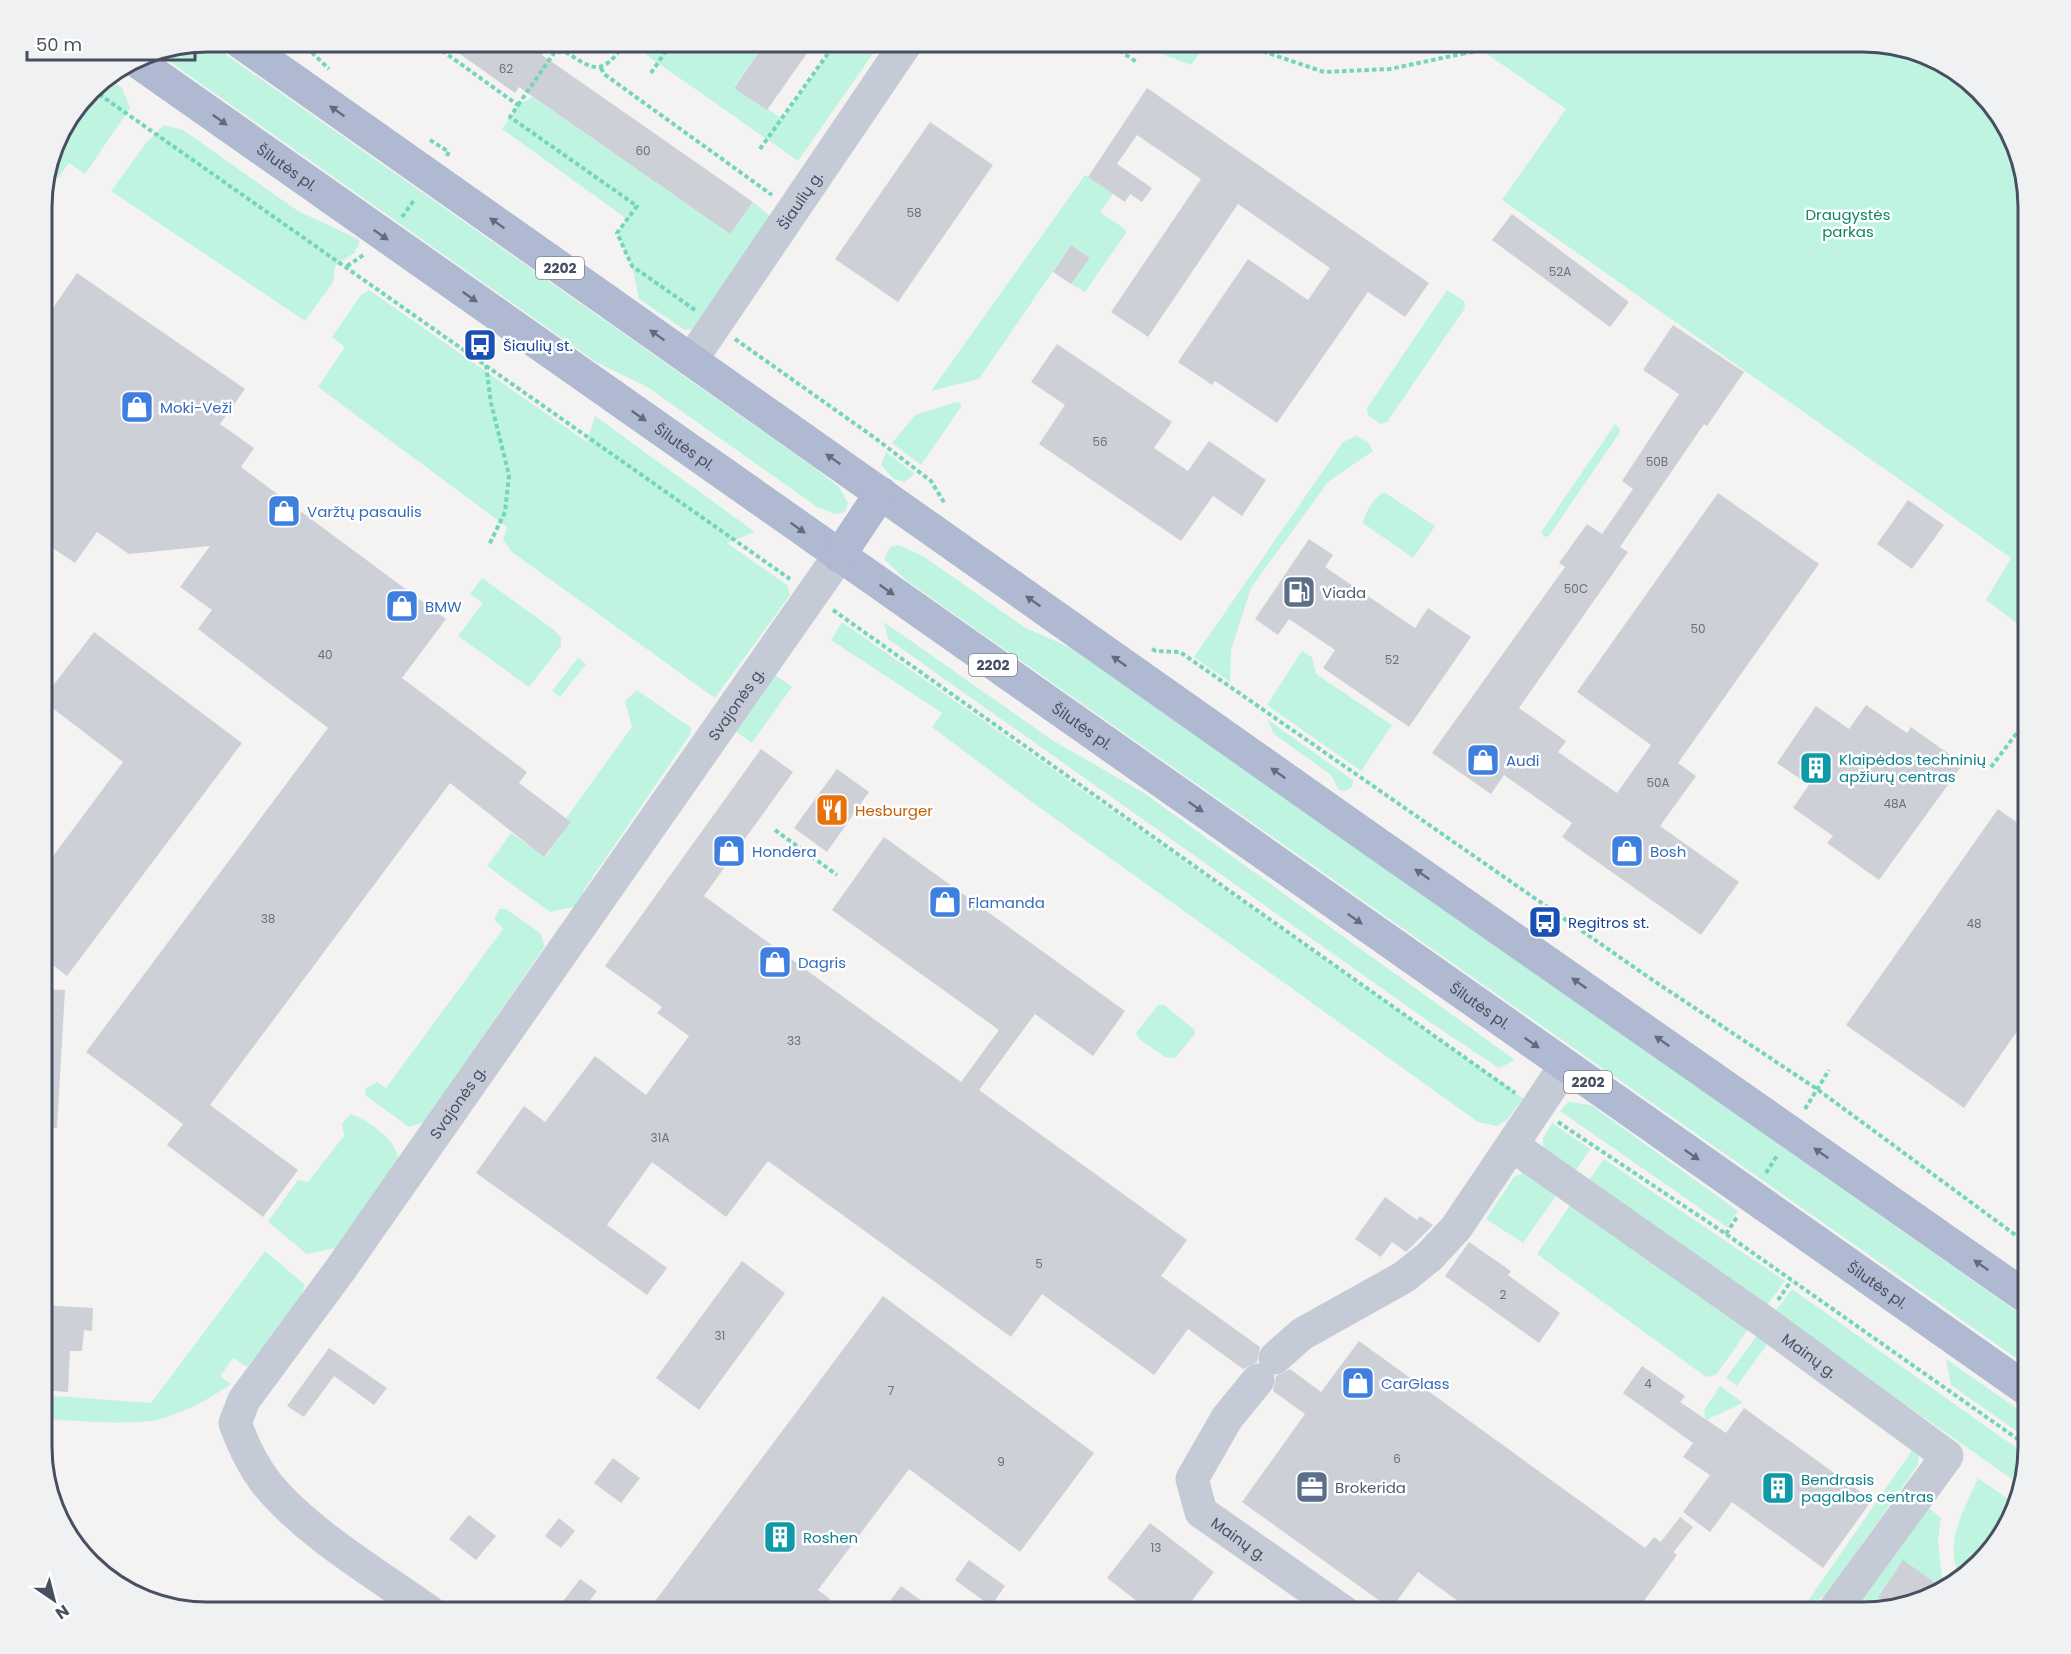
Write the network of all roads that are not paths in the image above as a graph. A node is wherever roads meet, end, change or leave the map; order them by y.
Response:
1 (256, 53) edge
2 (900, 53) edge
3 (144, 66) edge
4 (692, 359) junction
5 (881, 493) junction
6 (839, 556) junction
7 (1565, 1066) junction
8 (1513, 1146) junction
9 (2018, 1291) edge
10 (2018, 1383) edge
11 (416, 1602) edge
12 (1330, 1602) edge
13 (1840, 1602) edge

4 -> 1 main road, 2202
2 - 4 street, Šiaulių g.
3 -> 6 main road, Šilutės pl. / 2202
5 -> 4 main road, 2202
5 - 6 main road
9 -> 5 main road, 2202
6 -> 7 main road, Šilutės pl. / 2202
6 - 11 street, Svajonės g.
7 - 8 street, Mainų g.
7 -> 10 main road, Šilutės pl. / 2202
8 - 12 street, Mainų g.
8 - 13 street, Mainų g.

